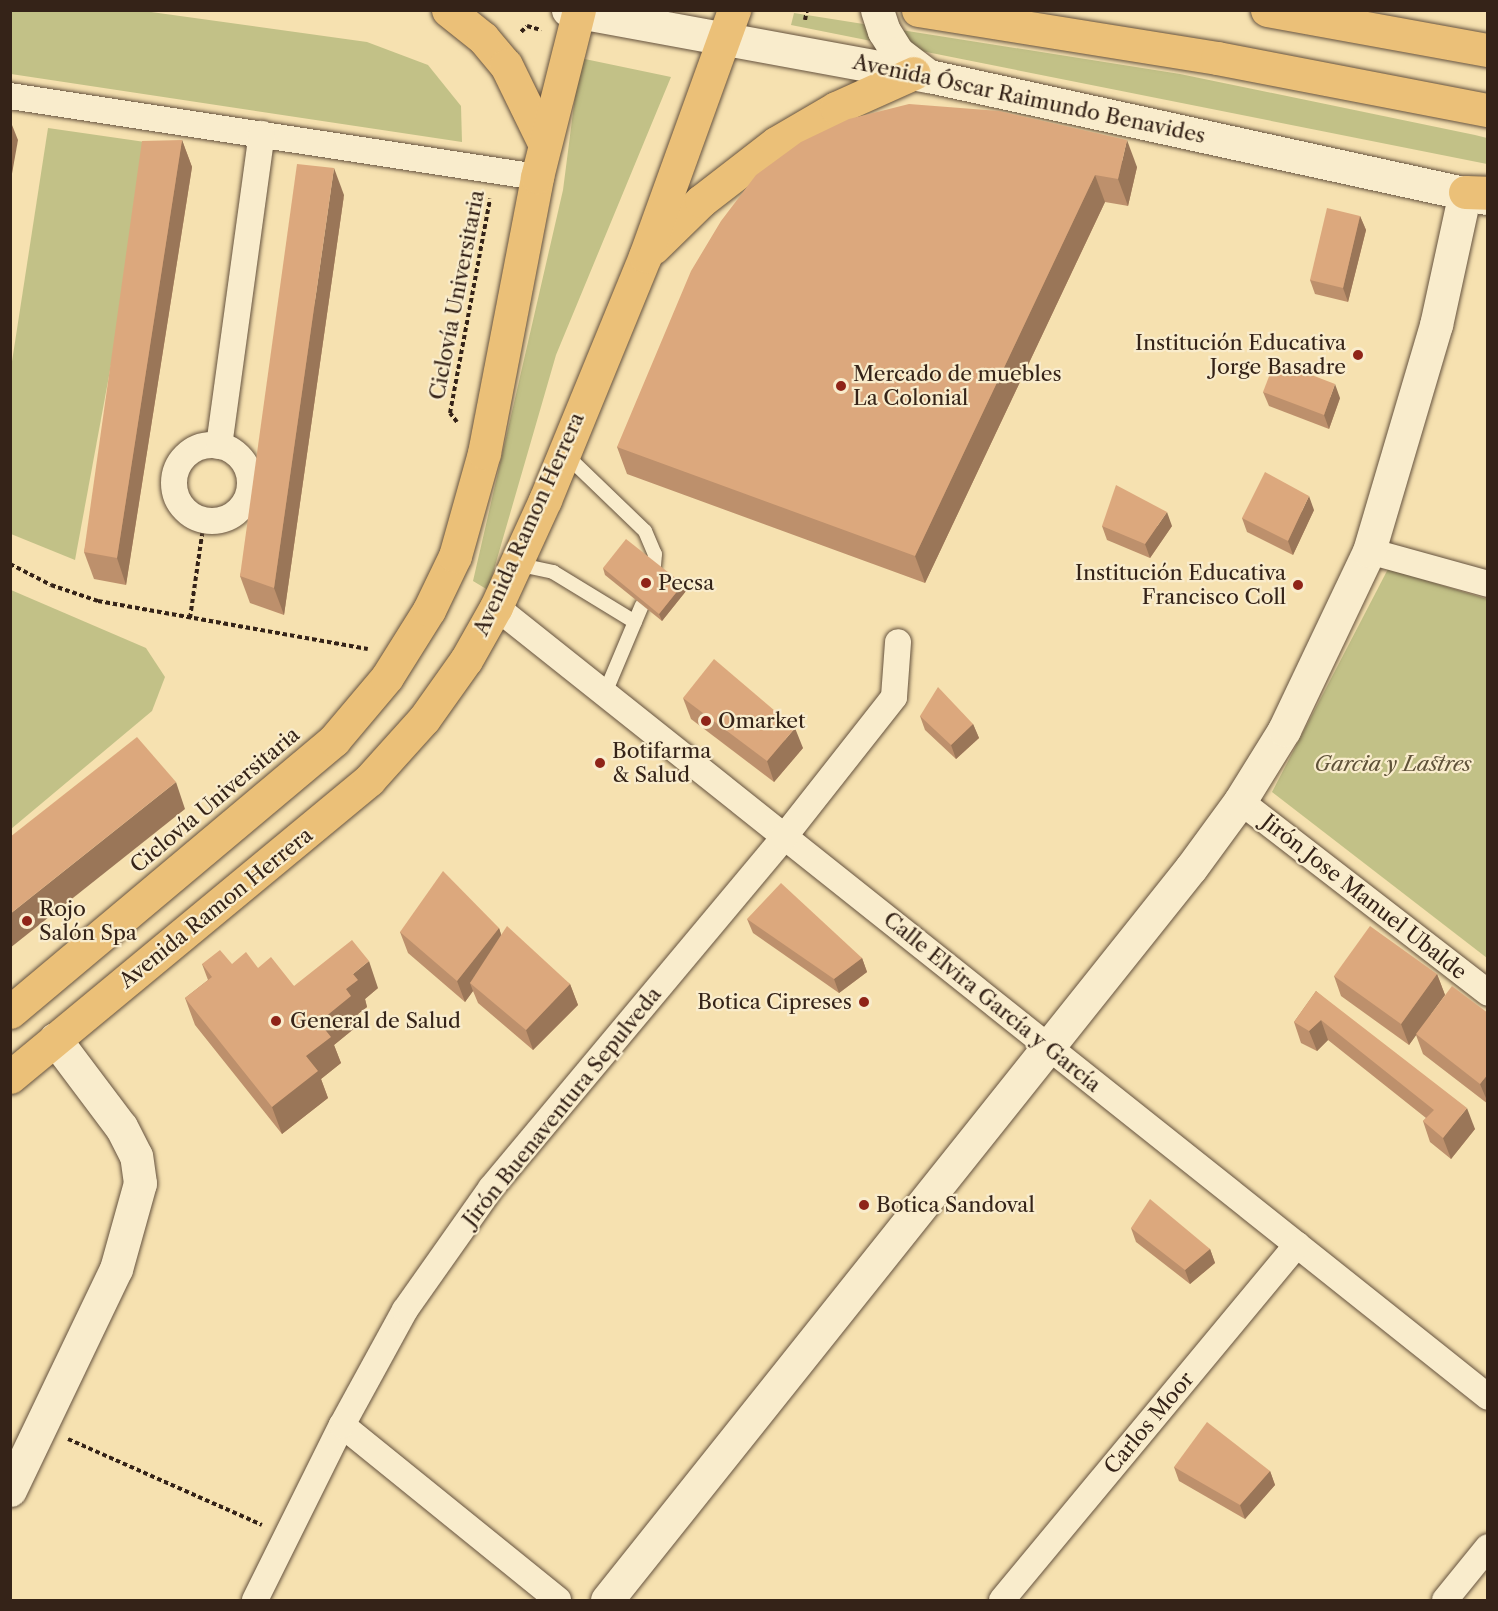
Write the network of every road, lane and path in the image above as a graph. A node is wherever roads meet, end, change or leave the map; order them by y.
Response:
1 (448, 10) edge
2 (877, 10) edge
3 (918, 10) edge
4 (1267, 10) edge
5 (575, 11) edge
6 (729, 25) edge
7 (541, 30) dead end
8 (1488, 50) edge
9 (498, 55) junction
10 (922, 74) junction
11 (10, 96) edge
12 (1488, 110) edge
13 (262, 134) junction
14 (544, 142) junction
15 (495, 170) junction
16 (537, 177) junction
17 (1480, 194) edge
18 (645, 255) junction
19 (461, 427) dead end
20 (219, 446) junction
21 (564, 453) junction
22 (204, 520) junction
23 (1369, 551) junction
24 (10, 564) edge
25 (654, 566) edge
26 (513, 572) junction
27 (1488, 584) edge
28 (642, 605) edge
29 (496, 608) junction
30 (190, 618) junction
31 (635, 622) junction
32 (898, 642) dead end
33 (401, 656) junction
34 (605, 693) junction
35 (1240, 801) junction
36 (784, 837) junction
37 (1488, 993) edge
38 (10, 1012) edge
39 (55, 1039) junction
40 (1049, 1048) junction
41 (10, 1077) edge
42 (1297, 1245) junction
43 (1488, 1397) edge
44 (342, 1425) junction
45 (40, 1426) junction
46 (10, 1490) edge
47 (287, 1536) junction
48 (1488, 1547) edge
49 (255, 1600) edge
50 (558, 1600) edge
51 (607, 1600) edge
52 (1002, 1600) edge
53 (1445, 1600) edge

1 - 9 main road
2 - 10 street
3 - 12 main road
4 - 8 main road
5 - 6 street, Avenida Óscar Raimundo Benavides
5 - 14 main road
6 - 10 street, Avenida Óscar Raimundo Benavides
6 - 18 main road, Avenida Ramon Herrera
7 - 9 path
9 - 14 main road
10 - 17 street, Avenida Óscar Raimundo Benavides
10 - 18 main road
11 - 13 street
13 - 15 street
13 - 20 street
14 - 16 main road
15 - 16 street
15 - 19 path, Ciclovía Universitaria
16 - 33 main road
17 - 23 street
18 - 21 main road, Avenida Ramon Herrera
20 - 22 street
20 - 22 street
21 - 25 lane
21 - 26 main road, Avenida Ramon Herrera
22 - 30 path
23 - 27 street
23 - 35 street
24 - 30 path
26 - 29 main road, Avenida Ramon Herrera
26 - 31 lane
28 - 31 lane
29 - 34 street, Calle Elvira García y García
29 - 39 main road, Avenida Ramon Herrera
30 - 33 path
31 - 34 lane
32 - 36 street, Jirón Buenaventura Sepulveda
33 - 38 main road
34 - 36 street, Calle Elvira García y García
35 - 37 street, Jirón Jose Manuel Ubalde
35 - 40 street
36 - 40 street, Calle Elvira García y García
36 - 44 street, Jirón Buenaventura Sepulveda
39 - 41 main road, Avenida Ramon Herrera
39 - 45 street
40 - 42 street, Calle Elvira García y García
40 - 51 street
42 - 43 street, Calle Elvira García y García
42 - 52 street, Carlos Moor
44 - 47 street, Jirón Buenaventura Sepulveda
44 - 50 street
45 - 46 street
45 - 47 path
47 - 49 street, Jirón Buenaventura Sepulveda
48 - 53 street

